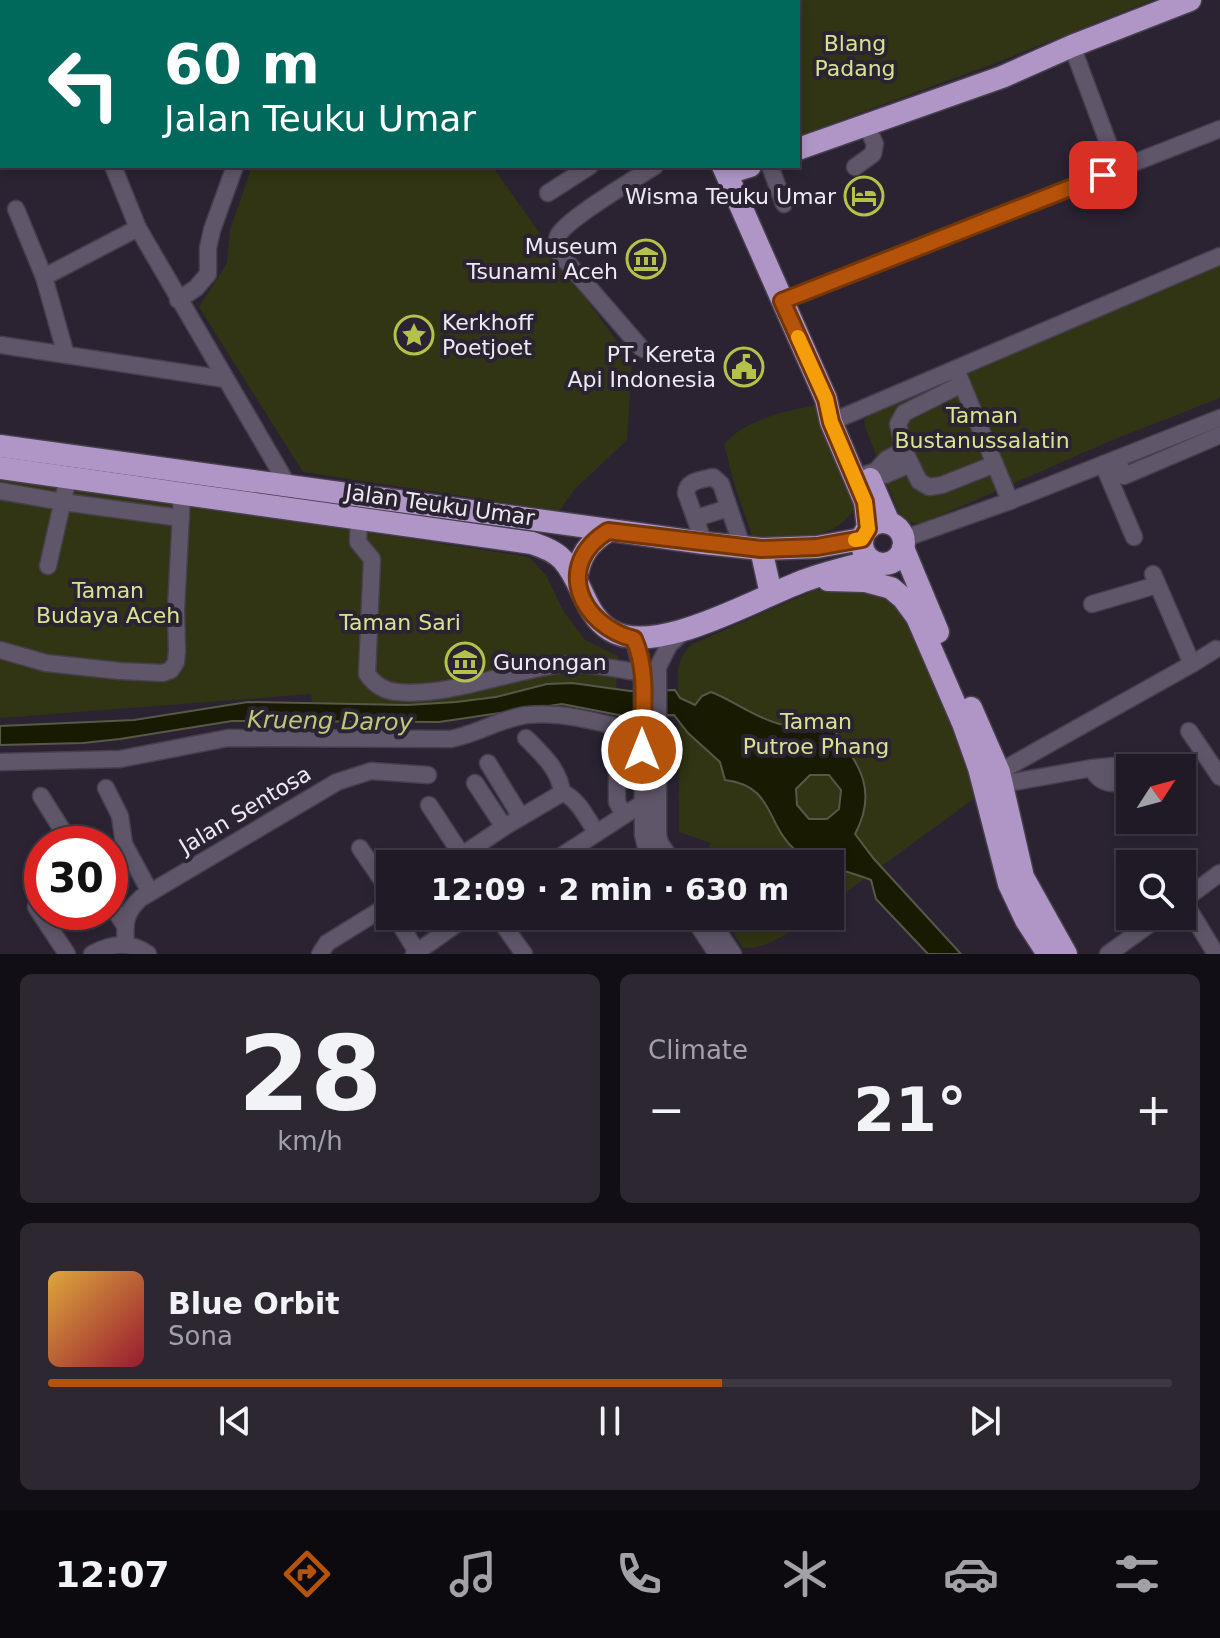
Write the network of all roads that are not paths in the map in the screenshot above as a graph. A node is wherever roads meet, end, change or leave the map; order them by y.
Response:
1 (1190, 0) edge
2 (1072, 46) junction
3 (866, 125) junction
4 (1220, 129) edge
5 (800, 148) edge
6 (1115, 161) dead end
7 (855, 167) dead end
8 (114, 168) edge
9 (234, 168) edge
10 (587, 168) edge
11 (652, 168) edge
12 (771, 168) edge
13 (725, 170) edge
14 (548, 193) dead end
15 (784, 204) dead end
16 (16, 209) dead end
17 (138, 228) junction
18 (1220, 256) edge
19 (44, 277) junction
20 (178, 300) junction
21 (782, 301) junction
22 (0, 345) edge
23 (642, 349) dead end
24 (66, 355) junction
25 (959, 377) junction
26 (225, 379) junction
27 (1220, 418) edge
28 (838, 420) junction
29 (1220, 435) edge
30 (0, 446) edge
31 (907, 457) junction
32 (1110, 461) junction
33 (995, 464) junction
34 (0, 468) edge
35 (872, 472) junction
36 (68, 478) junction
37 (289, 487) junction
38 (0, 491) edge
39 (182, 494) junction
40 (1010, 501) junction
41 (63, 502) junction
42 (729, 508) junction
43 (181, 518) junction
44 (696, 518) junction
45 (359, 519) junction
46 (608, 531) junction
47 (885, 535) junction
48 (1134, 537) dead end
49 (704, 543) junction
50 (751, 548) junction
51 (865, 563) dead end
52 (48, 566) dead end
53 (576, 579) junction
54 (806, 579) junction
55 (771, 594) junction
56 (1092, 604) dead end
57 (685, 631) junction
58 (634, 639) junction
59 (1216, 649) dead end
60 (0, 650) edge
61 (1192, 664) junction
62 (647, 680) junction
63 (1189, 731) dead end
64 (646, 736) junction
65 (526, 738) dead end
66 (0, 762) edge
67 (488, 763) dead end
68 (1092, 768) dead end
69 (428, 775) dead end
70 (1220, 777) edge
71 (1000, 778) junction
72 (475, 783) dead end
73 (106, 788) dead end
74 (562, 793) junction
75 (41, 796) dead end
76 (650, 803) junction
77 (429, 805) dead end
78 (624, 815) junction
79 (521, 817) junction
80 (60, 826) edge
81 (504, 827) junction
82 (597, 833) junction
83 (360, 848) dead end
84 (454, 850) edge
85 (474, 850) edge
86 (571, 850) edge
87 (648, 850) edge
88 (665, 850) edge
89 (1220, 873) edge
90 (376, 877) edge
91 (1196, 891) edge
92 (150, 892) junction
93 (376, 914) edge
94 (128, 916) edge
95 (1196, 921) edge
96 (51, 930) edge
97 (125, 930) edge
98 (404, 930) edge
99 (448, 930) edge
100 (507, 930) edge
101 (701, 930) edge
102 (717, 930) edge
103 (1141, 930) edge
104 (126, 945) junction
105 (415, 953) edge
106 (67, 954) edge
107 (92, 954) edge
108 (148, 954) edge
109 (320, 954) edge
110 (524, 954) edge
111 (717, 954) edge
112 (733, 954) edge
113 (1048, 954) edge
114 (1066, 954) edge
115 (1108, 954) edge
116 (1216, 954) edge

1 - 2 highway
2 - 3 highway
2 - 6 street
3 - 5 highway
3 - 7 street
4 - 21 street
8 - 17 street
9 - 20 street
10 - 14 street
11 - 23 street
12 - 15 street
13 - 21 highway
16 - 19 street
17 - 19 street
17 - 20 street
18 - 25 street
19 - 24 street
20 - 26 street
21 - 28 highway
22 - 24 street
24 - 26 street
25 - 28 street
25 - 31 street
25 - 33 street
26 - 37 street
27 - 32 street
28 - 35 highway
28 - 47 highway
29 - 32 street
30 - 37 highway, Jalan Teuku Umar
31 - 33 street
31 - 35 street
32 - 40 street
32 - 48 street
33 - 40 street
34 - 36 highway, Jalan Teuku Umar
35 - 47 highway
36 - 39 highway, Jalan Teuku Umar
36 - 41 street
37 - 46 highway, Jalan Teuku Umar
38 - 41 street
39 - 43 street
39 - 45 highway, Jalan Teuku Umar
40 - 47 street
41 - 43 street
41 - 52 street
42 - 44 street
42 - 44 street
42 - 50 street
43 - 60 street
44 - 49 street
45 - 53 highway, Jalan Teuku Umar
45 - 62 street
46 - 49 highway, Jalan Teuku Umar
46 - 53 highway
47 - 50 highway, Jalan Teuku Umar
47 - 71 highway
49 - 50 highway, Jalan Teuku Umar
50 - 55 highway
51 - 54 highway
53 - 58 highway, Jalan Teuku Umar
54 - 55 highway
54 - 113 highway
55 - 57 highway
56 - 61 street
57 - 58 highway
57 - 62 street
58 - 62 street
59 - 61 street
61 - 71 street
62 - 64 street
63 - 70 street
64 - 66 street
64 - 76 street
64 - 78 street
65 - 74 street
67 - 79 street
68 - 71 street
69 - 92 street, Jalan Sentosa
71 - 114 highway
72 - 81 street
73 - 92 street
74 - 79 street
74 - 82 street
75 - 80 street
76 - 78 street
76 - 87 street
76 - 88 street
77 - 84 street
78 - 82 street
79 - 81 street
81 - 85 street
82 - 86 street
83 - 90 street
89 - 91 street
92 - 94 street, Jalan Sentosa
93 - 109 street
95 - 116 street
96 - 106 street
97 - 104 street
98 - 105 street
99 - 105 street
100 - 110 street
101 - 111 street
102 - 112 street
103 - 115 street
104 - 107 street
104 - 108 street

